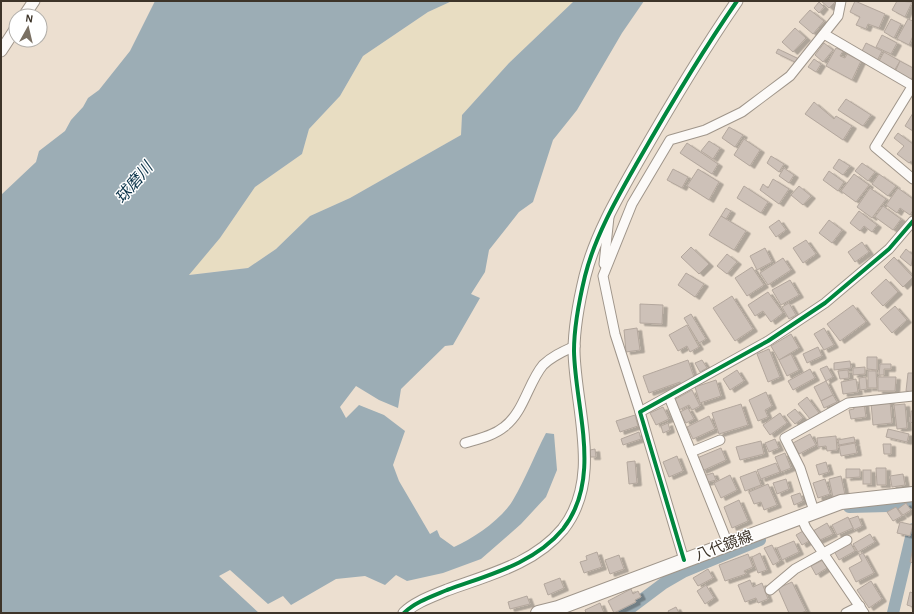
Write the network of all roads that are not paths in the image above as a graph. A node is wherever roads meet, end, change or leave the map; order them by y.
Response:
1 (737, 1) edge
2 (841, 1) edge
3 (824, 34) junction
4 (8, 40) edge
5 (1, 51) edge
6 (913, 86) edge
7 (913, 179) edge
8 (610, 211) junction
9 (913, 221) edge
10 (603, 276) junction
11 (575, 346) junction
12 (913, 396) edge
13 (669, 397) junction
14 (640, 412) junction
15 (720, 440) dead end
16 (465, 443) dead end
17 (691, 452) junction
18 (913, 494) edge
19 (814, 511) junction
20 (801, 517) junction
21 (847, 540) dead end
22 (728, 544) junction
23 (824, 553) junction
24 (684, 560) junction
25 (770, 590) dead end
26 (862, 609) edge
27 (404, 613) edge
28 (538, 613) edge
29 (846, 613) edge

1 - 8 street
2 - 3 street
3 - 6 street
3 - 10 street
4 - 5 street
6 - 7 street
8 - 10 street
8 - 11 street
9 - 13 street
10 - 14 street
11 - 16 street
11 - 27 street
12 - 19 street
13 - 14 street
13 - 17 street
14 - 24 street
15 - 17 street
17 - 22 street
18 - 19 main road, 八代鏡線
19 - 20 main road, 八代鏡線
20 - 22 main road, 八代鏡線
20 - 23 street
21 - 23 street
22 - 24 main road, 八代鏡線
23 - 25 street
23 - 26 street
24 - 28 main road, 八代鏡線
26 - 29 street

